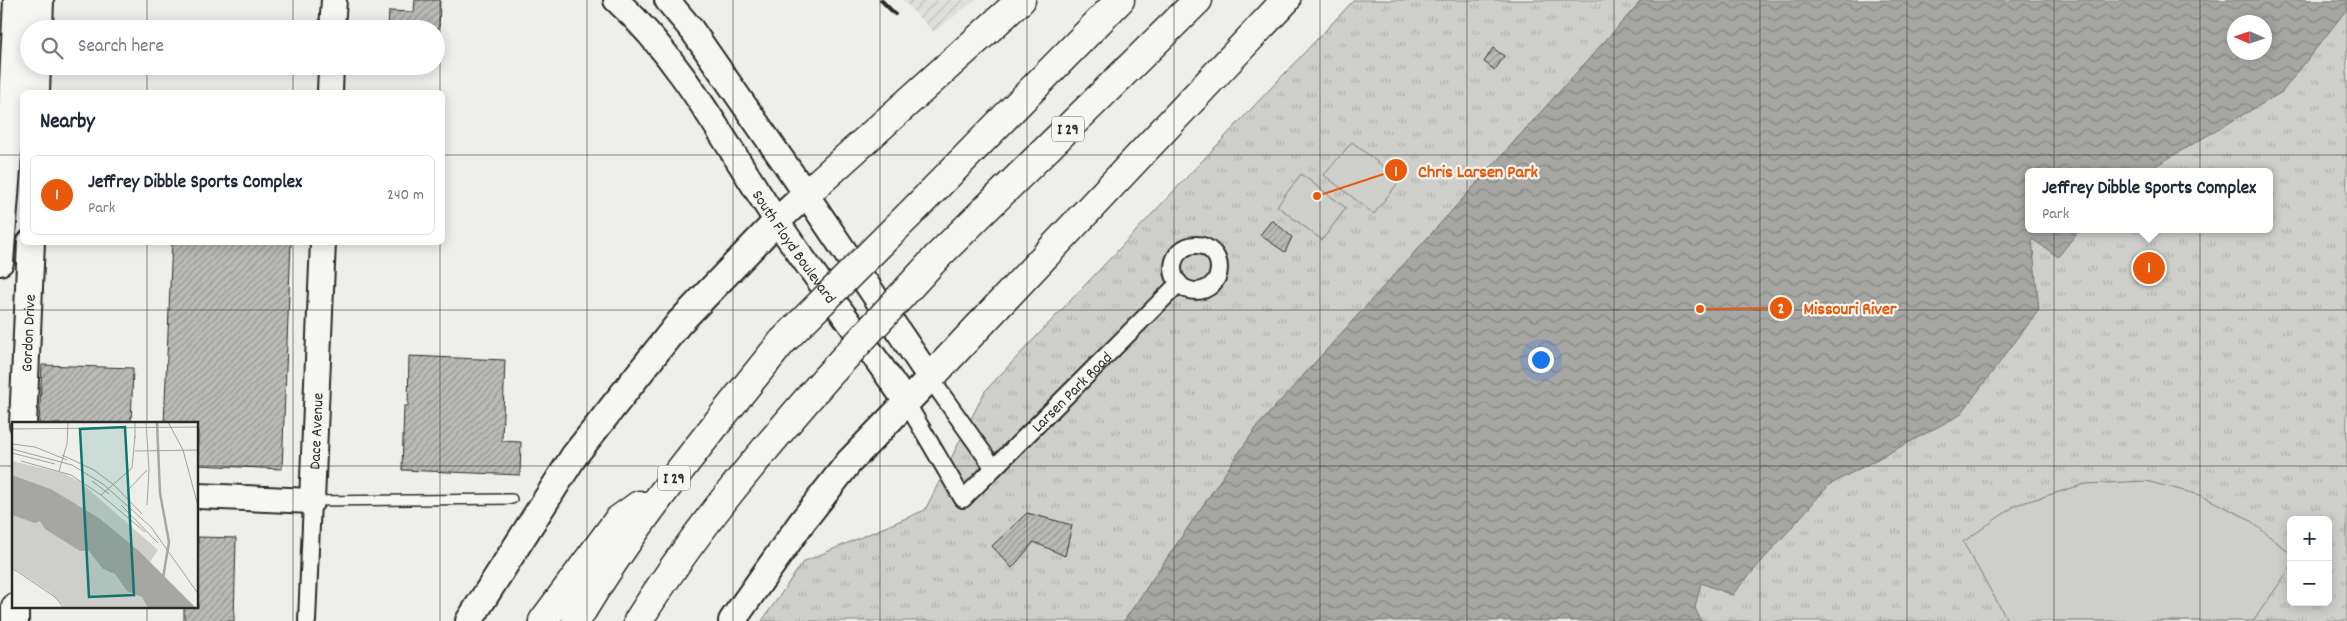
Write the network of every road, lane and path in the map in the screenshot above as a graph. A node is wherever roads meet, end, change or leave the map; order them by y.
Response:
1 (17, 0) edge
2 (40, 0) edge
3 (334, 0) edge
4 (616, 0) edge
5 (667, 0) edge
6 (1021, 0) edge
7 (1120, 0) edge
8 (1198, 0) edge
9 (1286, 0) edge
10 (39, 20) edge
11 (333, 20) edge
12 (37, 75) edge
13 (331, 75) edge
14 (36, 90) edge
15 (330, 90) edge
16 (806, 194) junction
17 (777, 221) junction
18 (30, 245) edge
19 (323, 245) edge
20 (0, 262) edge
21 (1179, 283) dead end
22 (930, 378) junction
23 (906, 402) junction
24 (23, 422) edge
25 (994, 468) junction
26 (672, 480) junction
27 (199, 496) edge
28 (512, 499) dead end
29 (963, 499) joint
30 (312, 501) junction
31 (15, 608) edge
32 (15, 621) edge
33 (306, 621) edge
34 (469, 621) edge
35 (543, 621) edge
36 (576, 621) edge
37 (638, 621) edge
38 (732, 621) edge

1 - 20 main road
2 - 10 main road
3 - 11 main road
4 - 17 main road, South Floyd Boulevard
5 - 16 main road
6 - 16 highway
7 - 26 highway, I 29, bridge
8 - 37 highway, I 29, bridge
9 - 22 highway
12 - 14 main road
13 - 15 main road
16 - 17 main road
16 - 22 main road
17 - 23 main road, South Floyd Boulevard
17 - 34 main road
18 - 24 main road, Gordon Drive
19 - 30 main road, Dace Avenue
21 - 25 street, Larsen Park Road
22 - 23 main road
22 - 25 street
23 - 29 street, South Floyd Boulevard
23 - 38 main road
25 - 29 street, Larsen Park Road
26 - 35 highway
26 - 36 highway, I 29
27 - 30 main road
28 - 30 lane
30 - 33 street, Dace Avenue
31 - 32 main road

